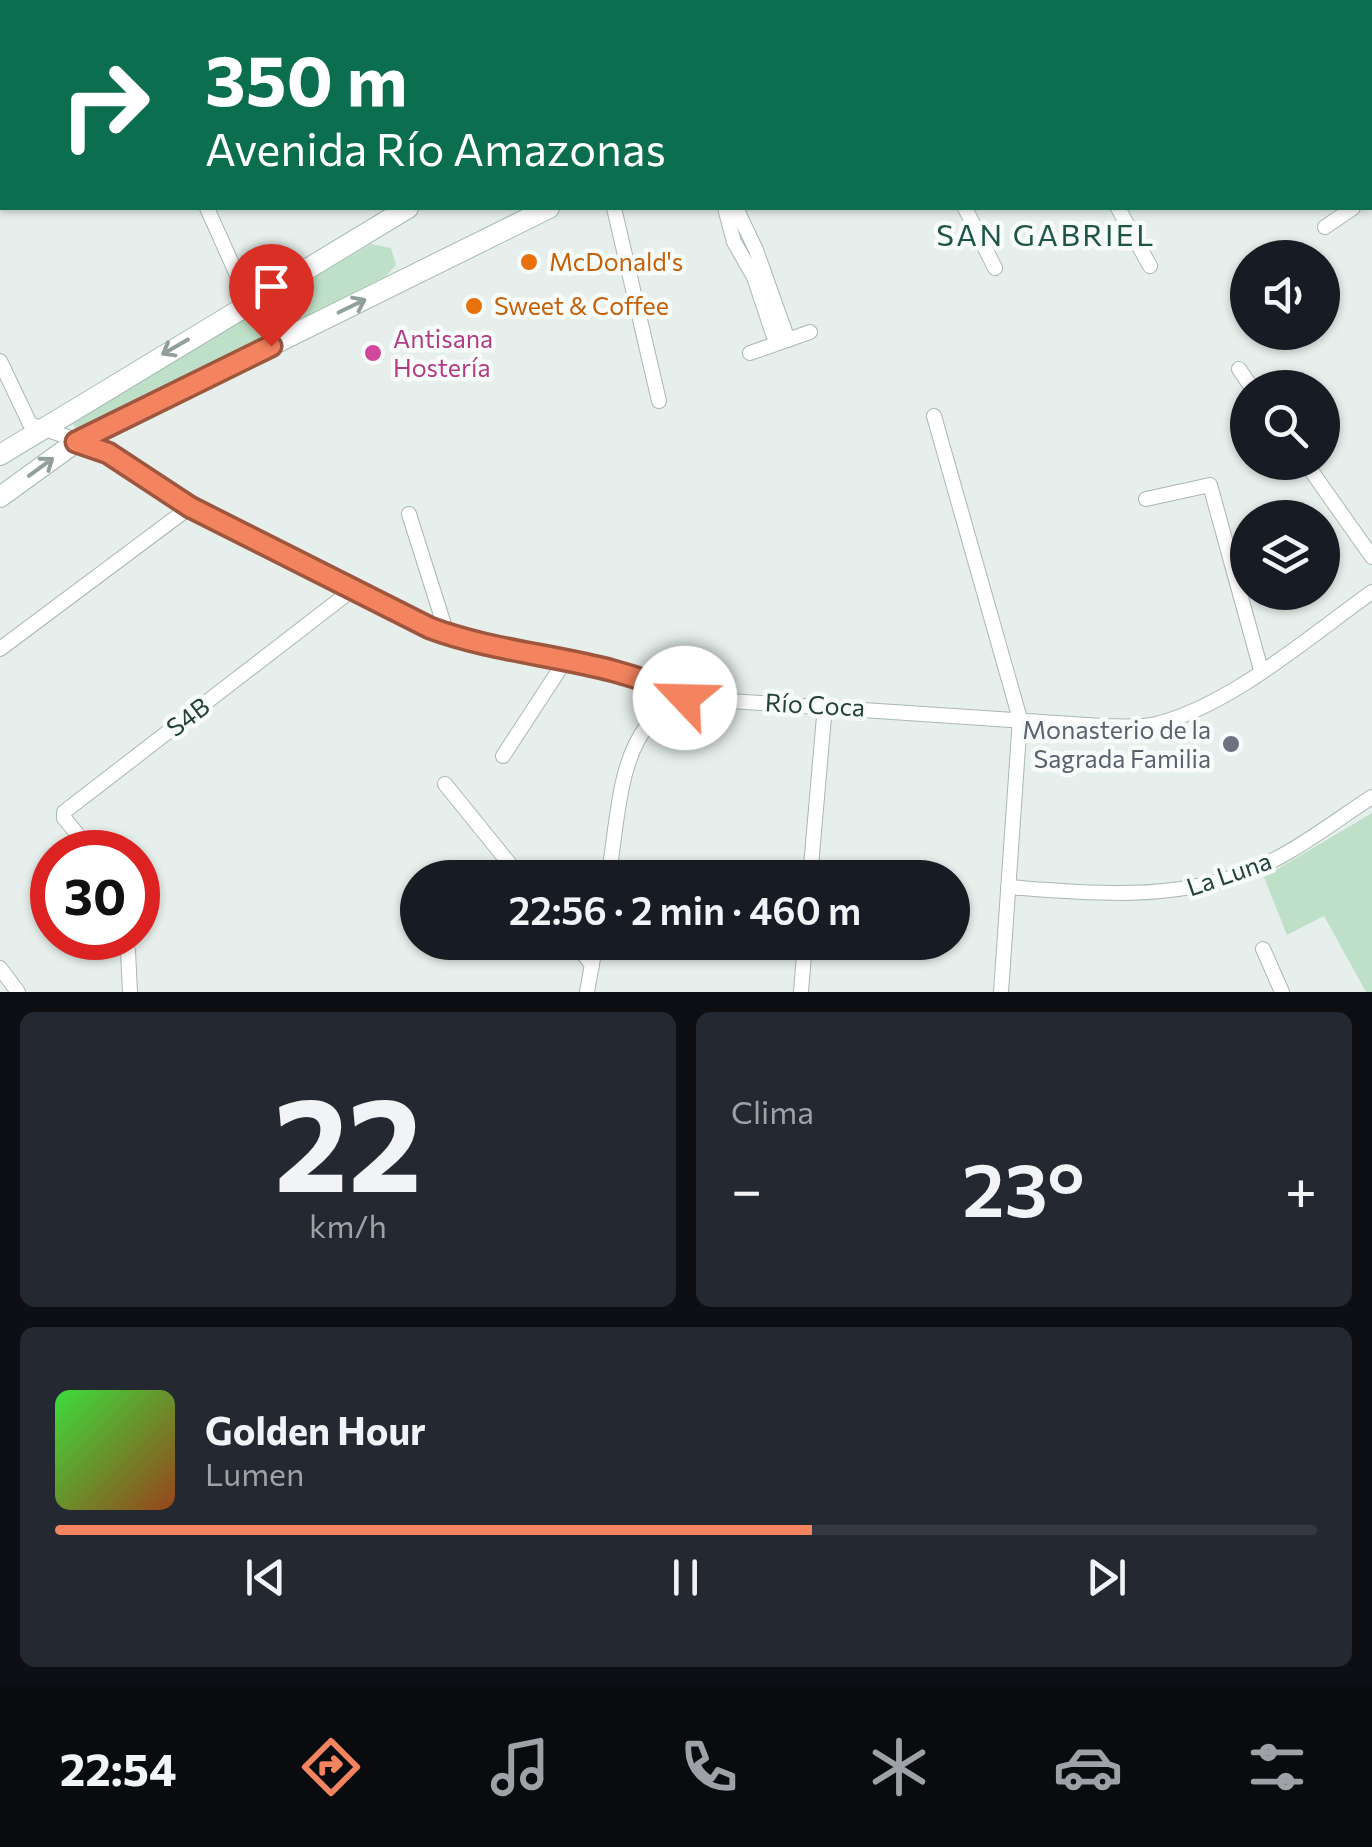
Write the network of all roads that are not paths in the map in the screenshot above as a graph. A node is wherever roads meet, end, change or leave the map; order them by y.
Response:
1 (208, 210) edge
2 (405, 210) edge
3 (544, 210) edge
4 (614, 210) edge
5 (726, 210) edge
6 (736, 210) edge
7 (965, 210) edge
8 (1119, 210) edge
9 (1350, 210) edge
10 (1325, 226) dead end
11 (739, 231) junction
12 (1150, 266) dead end
13 (995, 268) dead end
14 (250, 304) junction
15 (810, 332) dead end
16 (782, 342) junction
17 (750, 353) dead end
18 (0, 361) edge
19 (659, 401) dead end
20 (934, 416) dead end
21 (40, 427) junction
22 (76, 442) junction
23 (0, 455) edge
24 (1318, 480) edge
25 (0, 497) edge
26 (1146, 499) dead end
27 (190, 507) junction
28 (409, 514) dead end
29 (1372, 558) edge
30 (352, 590) junction
31 (1372, 592) edge
32 (447, 634) junction
33 (0, 649) edge
34 (565, 660) junction
35 (1261, 670) junction
36 (648, 680) junction
37 (685, 698) junction
38 (825, 705) junction
39 (1020, 718) junction
40 (648, 724) junction
41 (502, 756) dead end
42 (445, 784) dead end
43 (1372, 797) edge
44 (74, 830) edge
45 (506, 860) edge
46 (612, 860) edge
47 (812, 860) edge
48 (1008, 888) junction
49 (1263, 949) dead end
50 (128, 960) edge
51 (588, 960) edge
52 (593, 960) edge
53 (803, 960) edge
54 (592, 965) junction
55 (0, 968) edge
56 (18, 992) edge
57 (130, 992) edge
58 (586, 992) edge
59 (800, 992) edge
60 (1001, 992) edge
61 (1282, 992) edge

1 - 14 street
2 - 14 main road
22 -> 3 main road
4 - 19 street
5 - 11 street
6 - 11 street
7 - 13 street
8 - 12 street
9 - 10 street
11 - 16 street
14 -> 21 main road
15 - 16 street
16 - 17 street
18 - 21 street
20 - 39 street
21 - 22 street, Río Coca
21 - 23 main road
25 -> 22 main road
22 - 27 street, Río Coca
24 - 29 street
26 - 35 street
27 - 30 street, Río Coca
27 - 33 street
28 - 32 street
30 - 32 street, Río Coca
30 - 44 street, S4B
31 - 35 street, Río Coca
32 - 34 street, Río Coca
34 - 36 street, Río Coca
34 - 41 street
35 - 39 street, Río Coca
36 - 37 street, Río Coca
36 - 40 street
37 - 38 street, Río Coca
37 - 40 street
38 - 39 street, Río Coca
38 - 47 street
39 - 48 street
40 - 46 street
42 - 45 street
43 - 48 street, La Luna
48 - 60 street
49 - 61 street
50 - 57 street
51 - 54 street
52 - 54 street
53 - 59 street
54 - 58 street
55 - 56 street

